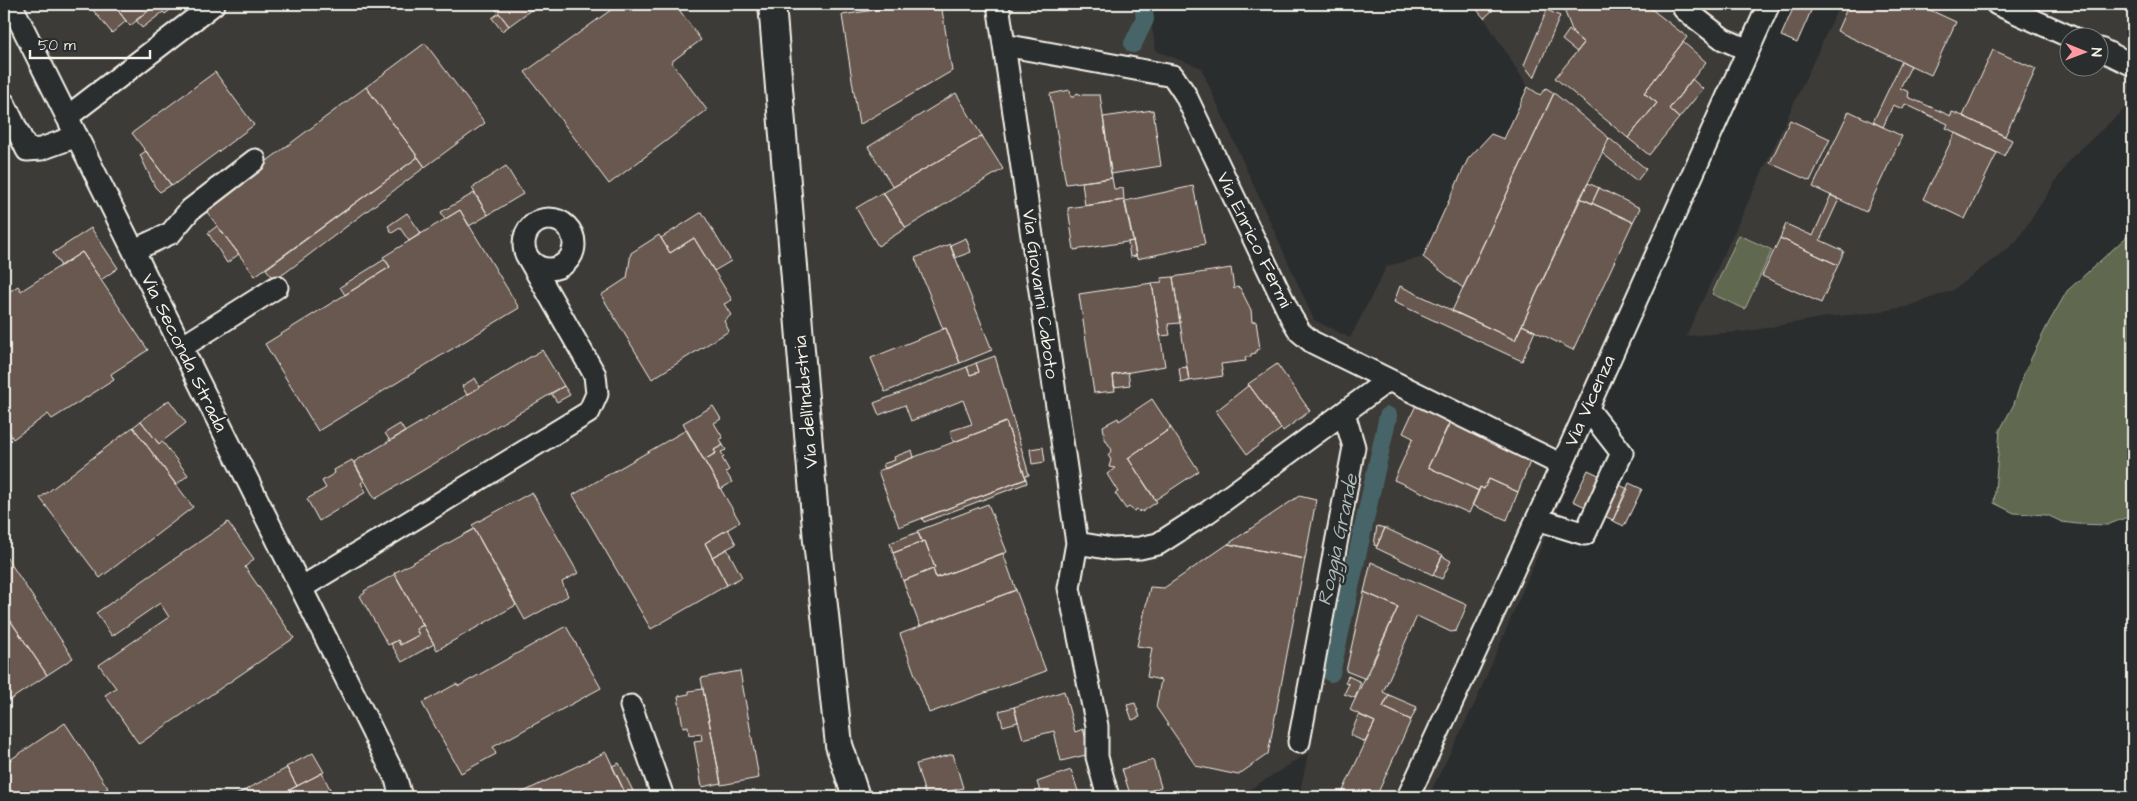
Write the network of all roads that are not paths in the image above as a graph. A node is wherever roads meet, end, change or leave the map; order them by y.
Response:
1 (11, 4) edge
2 (214, 4) edge
3 (772, 4) edge
4 (998, 4) edge
5 (1769, 4) edge
6 (1997, 4) edge
7 (1684, 6) edge
8 (2060, 32) edge
9 (1004, 45) junction
10 (1748, 50) junction
11 (2110, 55) edge
12 (2133, 65) edge
13 (4, 103) edge
14 (72, 126) junction
15 (256, 160) dead end
16 (134, 250) junction
17 (572, 253) junction
18 (526, 254) junction
19 (277, 287) dead end
20 (559, 311) junction
21 (182, 347) junction
22 (1387, 381) junction
23 (1587, 408) junction
24 (1344, 413) junction
25 (1562, 465) junction
26 (1536, 520) junction
27 (1077, 543) junction
28 (301, 588) junction
29 (631, 706) dead end
30 (1299, 742) dead end
31 (401, 797) edge
32 (663, 797) edge
33 (856, 797) edge
34 (1108, 797) edge
35 (1408, 797) edge

1 - 14 street, Via Seconda Strada
2 - 14 street
3 - 33 main road, Via dell'Industria
4 - 9 street
5 - 10 street, Via Vicenza
6 - 8 street
7 - 10 street
9 - 22 street, Via Enrico Fermi
9 - 27 street, Via Giovanni Caboto
10 - 23 street, Via Vicenza
11 - 12 street
13 - 14 street
14 - 16 street, Via Seconda Strada
15 - 16 street
16 - 21 street, Via Seconda Strada
17 - 18 street
17 - 18 street
17 - 20 street
18 - 20 street
19 - 21 street
20 - 28 street
21 - 28 street, Via Seconda Strada
22 - 24 street
22 - 25 street, Via Enrico Fermi
23 - 25 street, Via Vicenza
23 - 26 street
24 - 27 street
24 - 30 street
25 - 26 street, Via Vicenza
26 - 35 street, Via Vicenza
27 - 34 street, Via Giovanni Caboto
28 - 31 street, Via Seconda Strada
29 - 32 street

